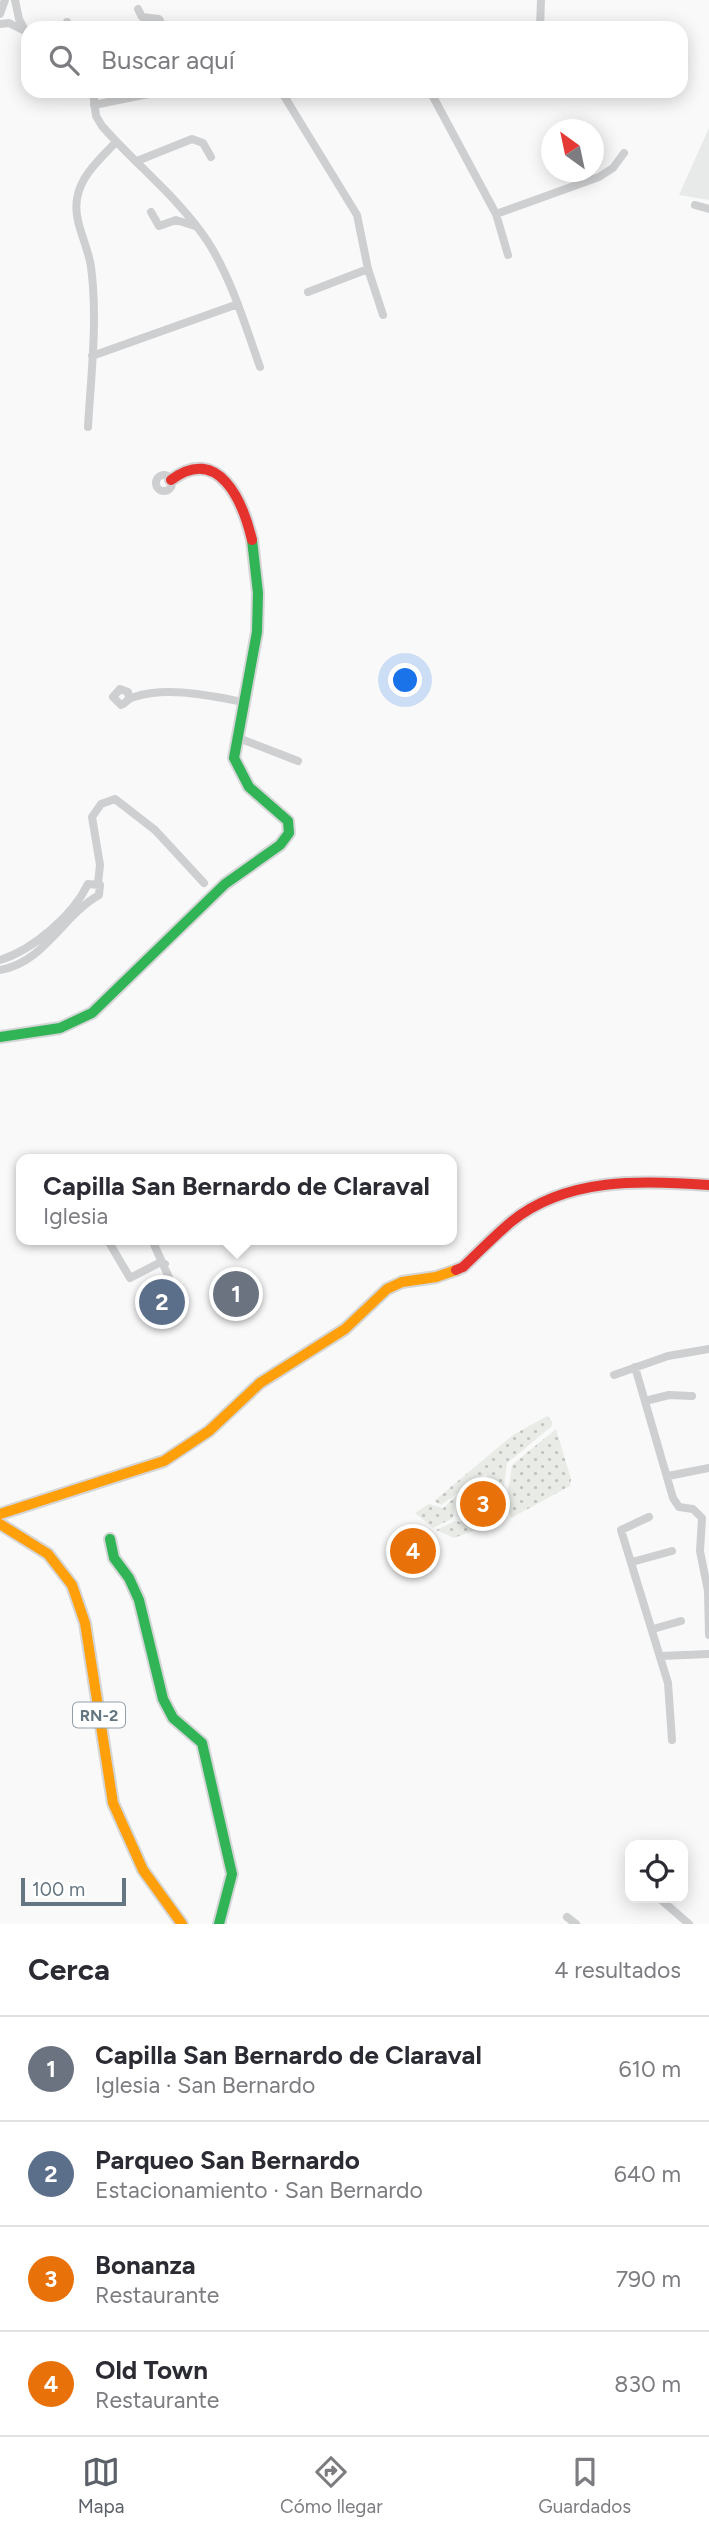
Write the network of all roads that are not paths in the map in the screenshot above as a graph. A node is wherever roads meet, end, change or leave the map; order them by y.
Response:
1 (5, 0) edge
2 (16, 0) edge
3 (541, 0) edge
4 (138, 9) dead end
5 (0, 13) edge
6 (22, 21) edge
7 (160, 21) edge
8 (540, 21) edge
9 (0, 24) edge
10 (21, 31) edge
11 (95, 98) edge
12 (285, 98) edge
13 (434, 98) edge
14 (116, 142) junction
15 (624, 153) dead end
16 (211, 157) dead end
17 (137, 160) junction
18 (695, 205) dead end
19 (709, 209) edge
20 (151, 212) dead end
21 (496, 214) junction
22 (195, 226) junction
23 (508, 255) dead end
24 (368, 269) junction
25 (308, 292) dead end
26 (238, 304) junction
27 (383, 316) dead end
28 (93, 356) junction
29 (260, 367) dead end
30 (88, 427) dead end
31 (171, 480) dead end
32 (129, 698) dead end
33 (244, 702) junction
34 (236, 737) junction
35 (298, 761) dead end
36 (97, 883) junction
37 (204, 883) dead end
38 (0, 960) edge
39 (0, 970) edge
40 (0, 1037) edge
41 (709, 1185) edge
42 (111, 1245) edge
43 (155, 1245) edge
44 (165, 1264) junction
45 (176, 1293) dead end
46 (709, 1349) edge
47 (635, 1367) junction
48 (614, 1375) dead end
49 (692, 1396) dead end
50 (645, 1401) junction
51 (709, 1468) edge
52 (668, 1476) junction
53 (0, 1514) edge
54 (649, 1517) dead end
55 (0, 1524) edge
56 (110, 1539) dead end
57 (705, 1550) edge
58 (672, 1551) dead end
59 (632, 1562) junction
60 (708, 1619) edge
61 (681, 1622) dead end
62 (653, 1629) junction
63 (709, 1635) edge
64 (709, 1654) edge
65 (661, 1656) junction
66 (672, 1740) dead end
67 (665, 1903) edge
68 (567, 1917) dead end
69 (182, 1924) edge
70 (219, 1924) edge
71 (576, 1924) edge
72 (689, 1924) edge

1 - 5 street
2 - 6 street
3 - 8 street
4 - 7 street
9 - 10 street
11 - 14 street
12 - 24 street
13 - 21 street
14 - 17 street
14 - 28 street
15 - 21 street
16 - 17 street
17 - 22 street
18 - 19 street
20 - 22 street
21 - 23 street
22 - 26 street
24 - 25 street
24 - 27 street
26 - 28 street
26 - 29 street
28 - 30 street
31 - 33 street
32 - 33 street
33 - 34 street
34 - 35 street
34 - 40 street
36 - 37 street
36 - 38 street
36 - 39 street
41 - 53 street
42 - 44 street
43 - 44 street
44 - 45 street
46 - 47 street
47 - 48 street
47 - 50 street
49 - 50 street
50 - 52 street
51 - 52 street
52 - 57 street
54 - 59 street
55 - 69 street, RN-2
56 - 70 street
57 - 60 street
58 - 59 street
59 - 62 street
60 - 63 street
61 - 62 street
62 - 65 street
64 - 65 street
65 - 66 street
67 - 72 street
68 - 71 street

